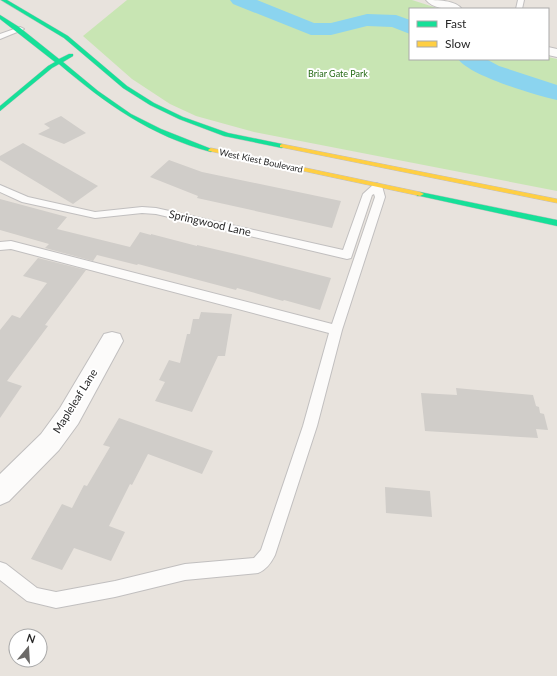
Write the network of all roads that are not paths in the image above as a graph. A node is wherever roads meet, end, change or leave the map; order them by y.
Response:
1 (432, 0) edge
2 (4, 1) edge
3 (453, 8) edge
4 (0, 17) edge
5 (20, 29) junction
6 (0, 37) edge
7 (83, 50) junction
8 (59, 61) junction
9 (0, 109) edge
10 (383, 166) junction
11 (377, 186) junction
12 (0, 188) edge
13 (557, 201) edge
14 (557, 223) edge
15 (0, 246) edge
16 (336, 330) junction
17 (112, 341) dead end
18 (0, 492) edge
19 (0, 570) edge

1 - 3 street
2 - 7 main road, West Kiest Boulevard
4 - 5 main road, West Kiest Boulevard
5 - 6 lane
5 - 8 main road, West Kiest Boulevard
7 - 8 main road
7 - 10 main road, West Kiest Boulevard
8 - 9 main road
8 - 11 main road, West Kiest Boulevard
10 - 11 main road
10 - 13 main road, West Kiest Boulevard
11 - 12 lane, Springwood Lane
11 - 14 main road, West Kiest Boulevard
11 - 16 lane
15 - 16 lane
16 - 19 lane
17 - 18 street, Mapleleaf Lane

